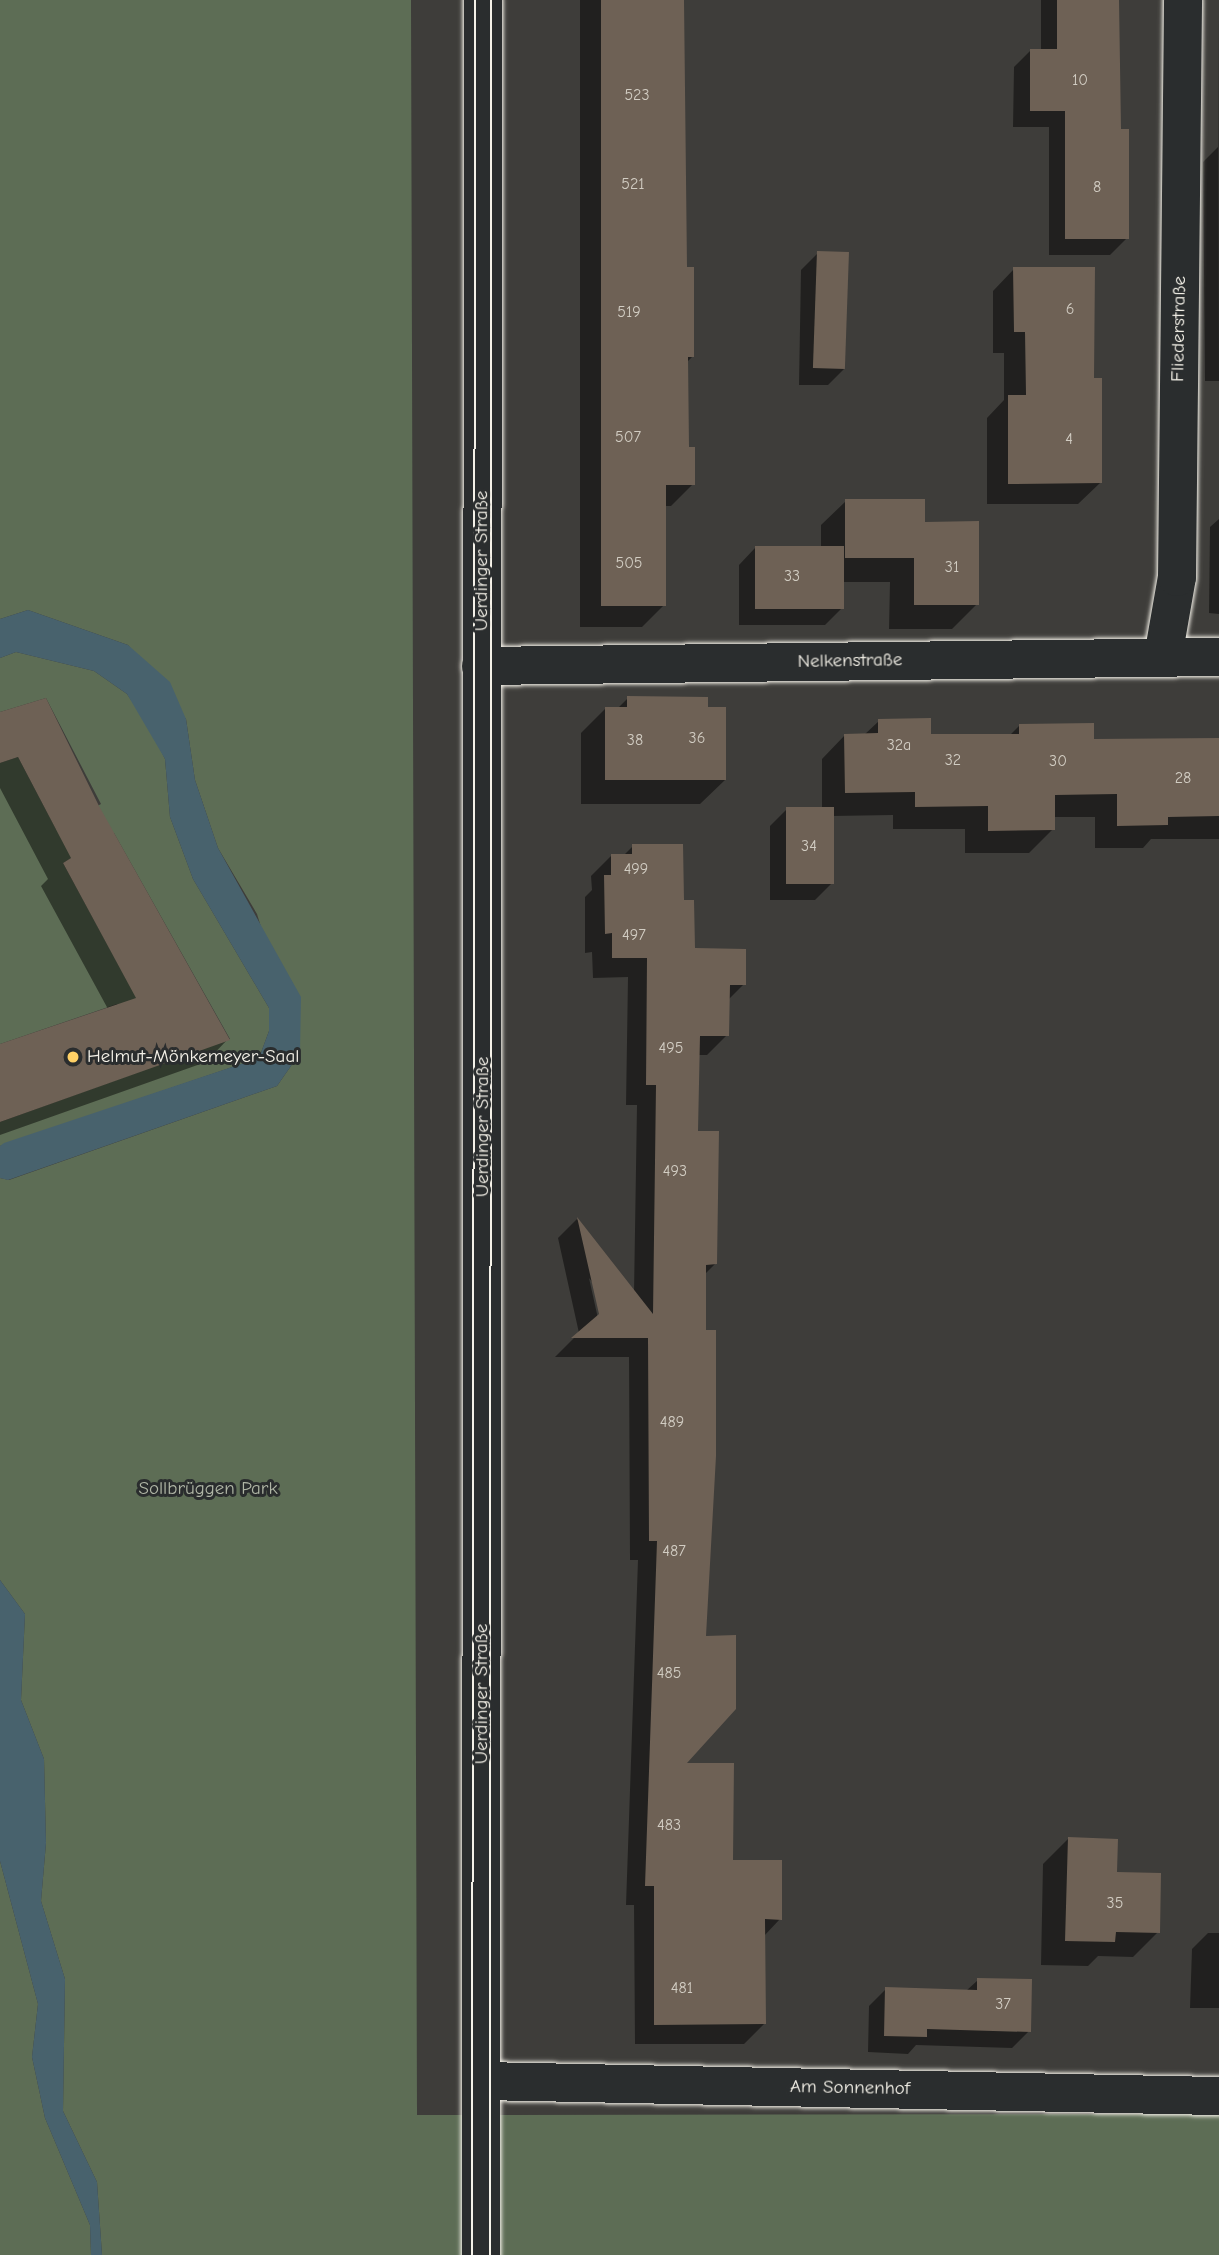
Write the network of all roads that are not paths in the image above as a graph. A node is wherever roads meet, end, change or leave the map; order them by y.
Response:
1 (483, 0) edge
2 (1182, 0) edge
3 (1163, 657) junction
4 (1219, 657) edge
5 (481, 666) junction
6 (482, 2081) junction
7 (1219, 2096) edge
8 (481, 2255) edge

1 - 5 main road, Uerdinger Straße
2 - 3 main road, Fliederstraße
3 - 4 main road, Nelkenstraße
3 - 5 main road, Nelkenstraße
5 - 6 main road, Uerdinger Straße
6 - 7 main road, Am Sonnenhof
6 - 8 main road, Uerdinger Straße

